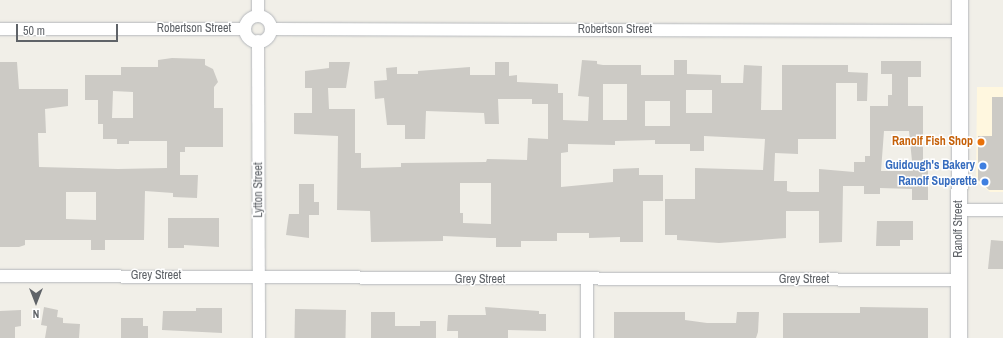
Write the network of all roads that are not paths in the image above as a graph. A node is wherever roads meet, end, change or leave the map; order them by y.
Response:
1 (258, 0) edge
2 (960, 0) edge
3 (258, 16) junction
4 (0, 29) edge
5 (245, 29) junction
6 (271, 29) junction
7 (960, 32) junction
8 (258, 42) junction
9 (959, 210) junction
10 (1003, 210) edge
11 (0, 276) edge
12 (260, 278) junction
13 (587, 280) junction
14 (959, 280) junction
15 (259, 338) edge
16 (587, 338) edge
17 (959, 338) edge

1 - 3 street
2 - 7 street, Ranolf Street
3 - 5 street
3 - 6 street
4 - 5 street, Robertson Street
5 - 8 street
6 - 7 street, Robertson Street
6 - 8 street
7 - 9 street, Ranolf Street
8 - 12 street, Lytton Street
9 - 10 street
9 - 14 street, Ranolf Street
11 - 12 street, Grey Street
12 - 13 street, Grey Street
12 - 15 street, Lytton Street
13 - 14 street, Grey Street
13 - 16 street
14 - 17 street, Ranolf Street

